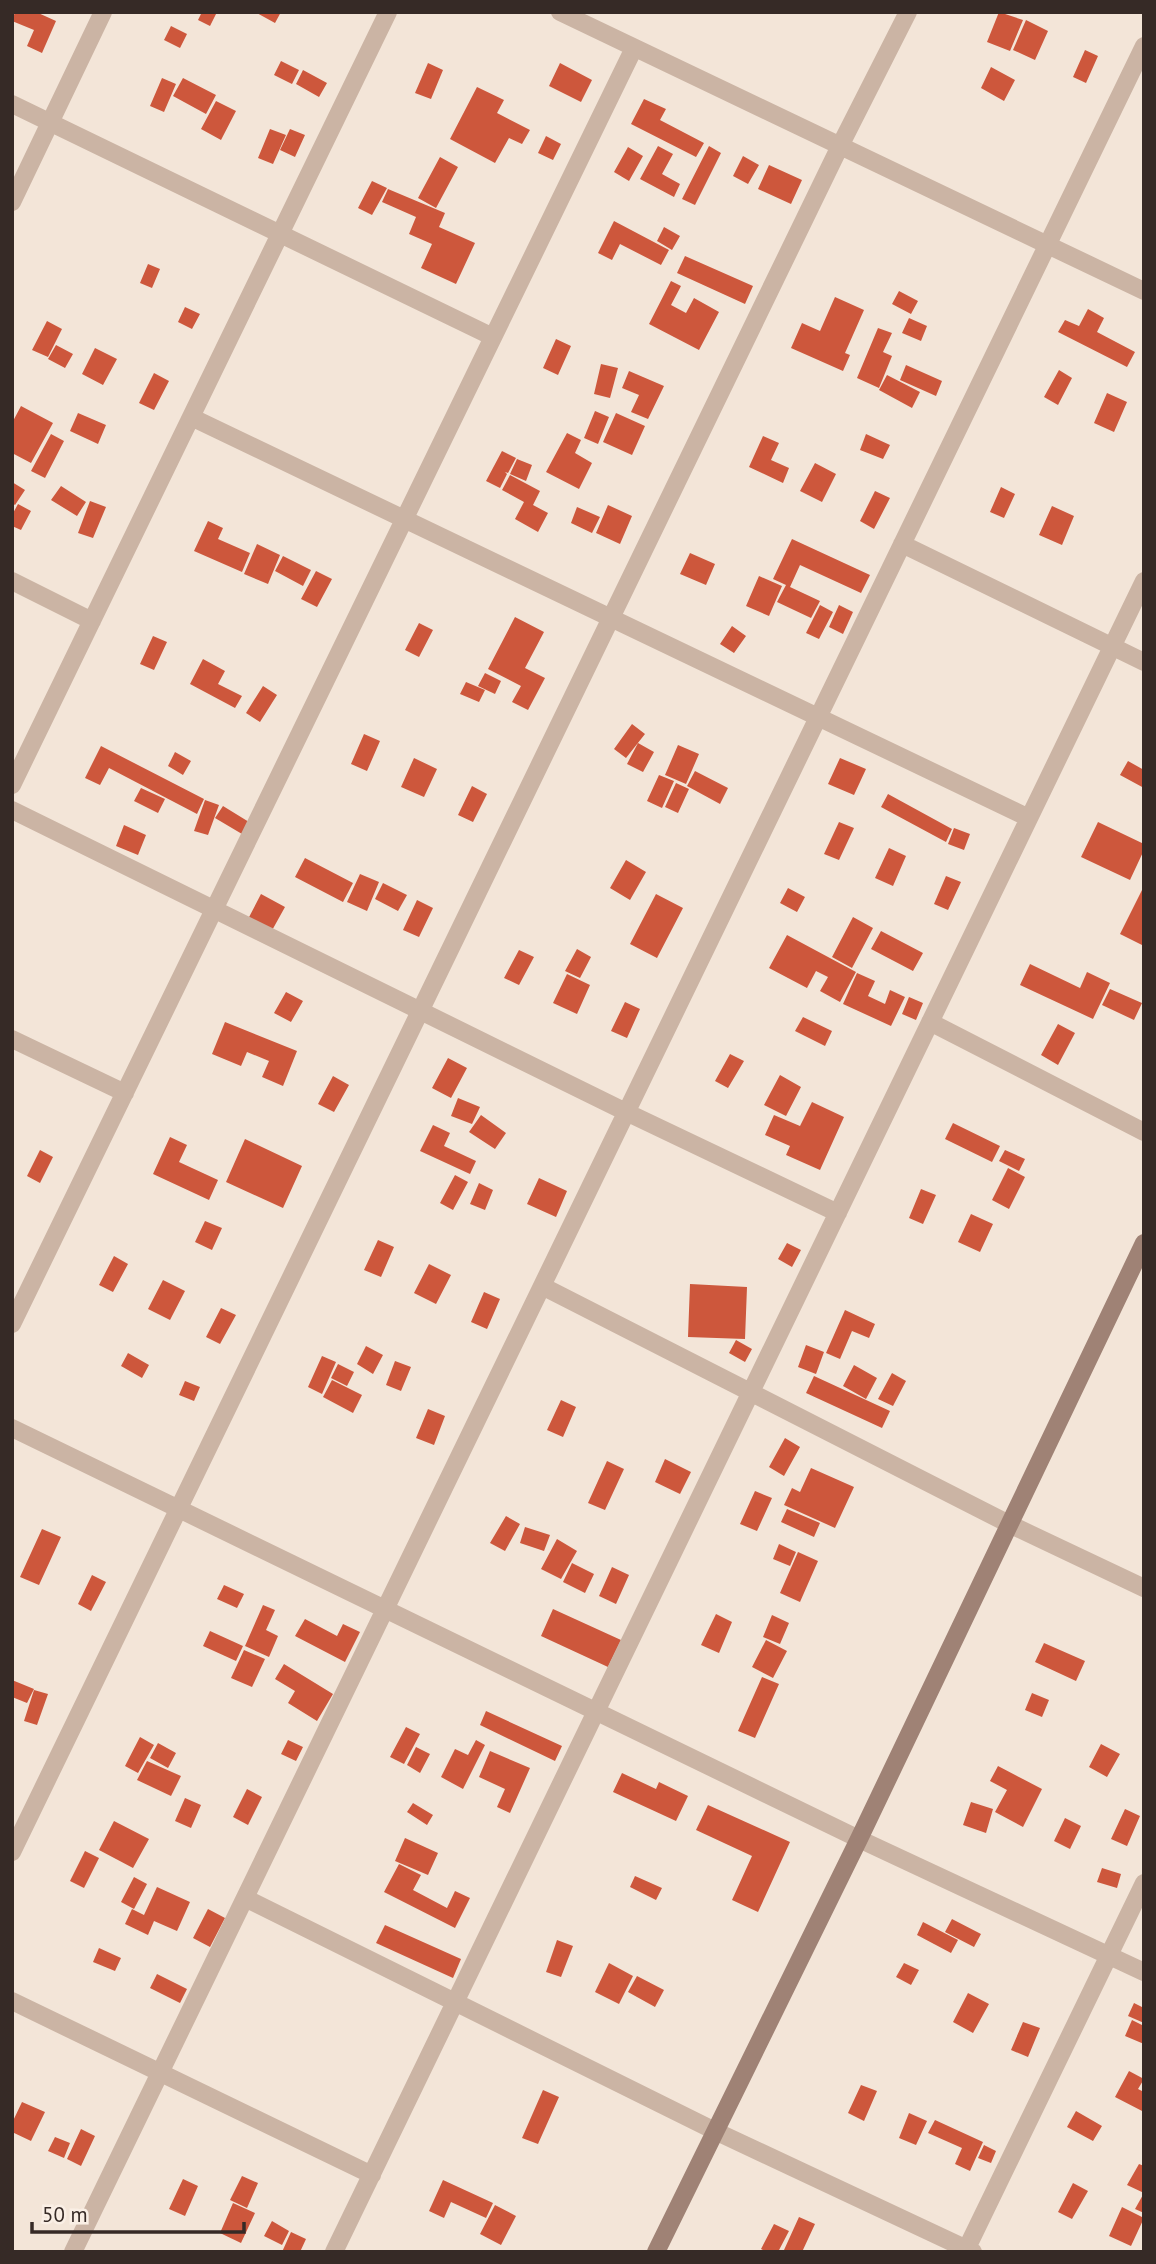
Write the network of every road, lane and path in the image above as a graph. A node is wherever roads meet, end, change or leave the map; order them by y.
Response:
1 (103, 12) edge
2 (388, 12) edge
3 (559, 12) edge
4 (908, 12) edge
5 (1144, 46) edge
6 (634, 48) junction
7 (12, 104) edge
8 (50, 123) junction
9 (840, 146) junction
10 (12, 202) edge
11 (280, 234) junction
12 (1047, 245) junction
13 (1144, 291) edge
14 (493, 337) junction
15 (191, 417) junction
16 (404, 519) junction
17 (901, 544) junction
18 (12, 581) edge
19 (1144, 581) edge
20 (611, 618) junction
21 (92, 621) junction
22 (1112, 647) junction
23 (1144, 663) edge
24 (818, 717) junction
25 (12, 785) edge
26 (12, 810) edge
27 (1029, 818) junction
28 (214, 909) junction
29 (420, 1011) junction
30 (930, 1022) junction
31 (12, 1039) edge
32 (125, 1093) junction
33 (626, 1112) junction
34 (1144, 1132) edge
35 (838, 1213) junction
36 (1144, 1243) edge
37 (542, 1286) junction
38 (12, 1324) edge
39 (750, 1393) junction
40 (12, 1428) edge
41 (179, 1509) junction
42 (1009, 1524) junction
43 (1144, 1588) edge
44 (385, 1609) junction
45 (596, 1711) junction
46 (859, 1839) junction
47 (12, 1852) edge
48 (1144, 1883) edge
49 (245, 1898) junction
50 (1109, 1955) junction
51 (1144, 1972) edge
52 (12, 2001) edge
53 (456, 2002) junction
54 (160, 2073) junction
55 (715, 2131) junction
56 (372, 2175) junction
57 (968, 2251) edge
58 (73, 2252) edge
59 (334, 2252) edge
60 (656, 2252) edge

1 - 8 street
2 - 11 street
3 - 6 street
4 - 9 street
5 - 12 street
6 - 9 street
6 - 14 street
7 - 8 street
8 - 10 street
8 - 11 street
9 - 12 street
9 - 20 street
11 - 14 street
11 - 15 street
12 - 13 street
12 - 17 street
14 - 16 street
15 - 16 street
15 - 21 street
16 - 20 street
16 - 28 street
17 - 22 street
17 - 24 street
18 - 21 street
19 - 22 street
20 - 24 street
20 - 29 street
21 - 25 street
22 - 23 street
22 - 27 street
24 - 27 street
24 - 33 street
26 - 28 street
27 - 30 street
28 - 29 street
28 - 32 street
29 - 33 street
29 - 41 street
30 - 34 street
30 - 35 street
31 - 32 street
32 - 38 street
33 - 35 street
33 - 37 street
35 - 39 street
36 - 42 street
37 - 39 street
37 - 44 street
39 - 42 street
39 - 45 street
40 - 41 street
41 - 44 street
41 - 47 street
42 - 43 street
42 - 46 street
44 - 45 street
44 - 49 street
45 - 46 street
45 - 53 street
46 - 50 street
46 - 55 street
48 - 50 street
49 - 53 street
49 - 54 street
50 - 51 street
50 - 57 street
52 - 54 street
53 - 55 street
53 - 56 street
54 - 56 street
54 - 58 street
55 - 57 street
55 - 60 street
56 - 59 street

